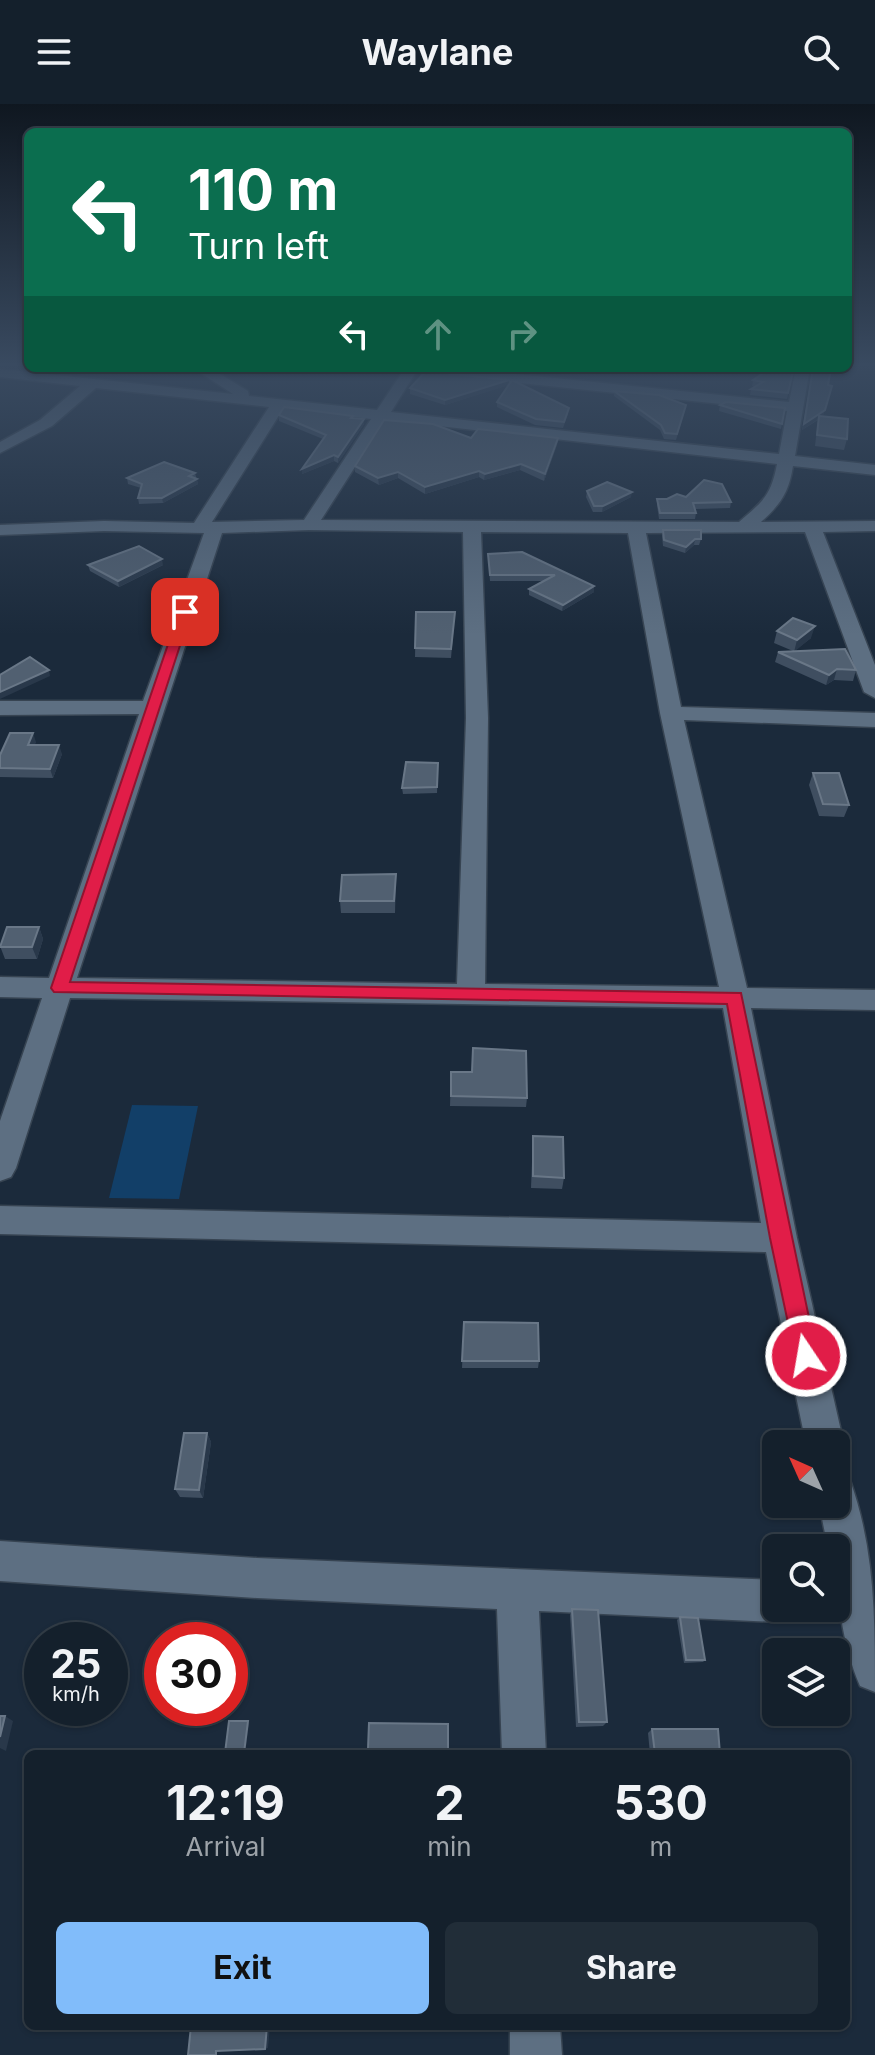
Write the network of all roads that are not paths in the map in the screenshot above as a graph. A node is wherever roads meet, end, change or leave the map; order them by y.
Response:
1 (250, 453) edge
2 (355, 453) edge
3 (720, 453) edge
4 (788, 453) edge
5 (787, 461) junction
6 (875, 470) edge
7 (309, 525) junction
8 (811, 525) junction
9 (472, 526) junction
10 (745, 526) junction
11 (875, 526) edge
12 (207, 528) junction
13 (636, 528) junction
14 (0, 530) edge
15 (875, 692) edge
16 (152, 707) junction
17 (0, 708) edge
18 (671, 713) junction
19 (875, 720) edge
20 (0, 987) edge
21 (60, 988) junction
22 (471, 994) junction
23 (735, 997) junction
24 (875, 1000) edge
25 (0, 1168) edge
26 (0, 1220) edge
27 (780, 1238) junction
28 (822, 1430) edge
29 (0, 1561) edge
30 (517, 1590) junction
31 (762, 1600) edge
32 (850, 1610) edge
33 (875, 1671) edge
34 (524, 1750) edge
35 (535, 2030) edge
36 (536, 2055) edge

1 - 12 street
2 - 7 street
3 - 5 street
4 - 5 street
5 - 6 street
5 - 10 street
7 - 9 street
7 - 12 street
8 - 10 street
8 - 11 street
8 - 15 street
9 - 13 street
9 - 22 street
10 - 13 street
12 - 14 street
12 - 16 street
13 - 18 street
16 - 17 street
16 - 21 street
18 - 19 street
18 - 23 street
20 - 21 street
21 - 22 street
21 - 25 street
22 - 23 street
23 - 24 street
23 - 27 street
26 - 27 street
27 - 28 street
29 - 30 street
30 - 31 street
30 - 34 street
32 - 33 street
35 - 36 street

